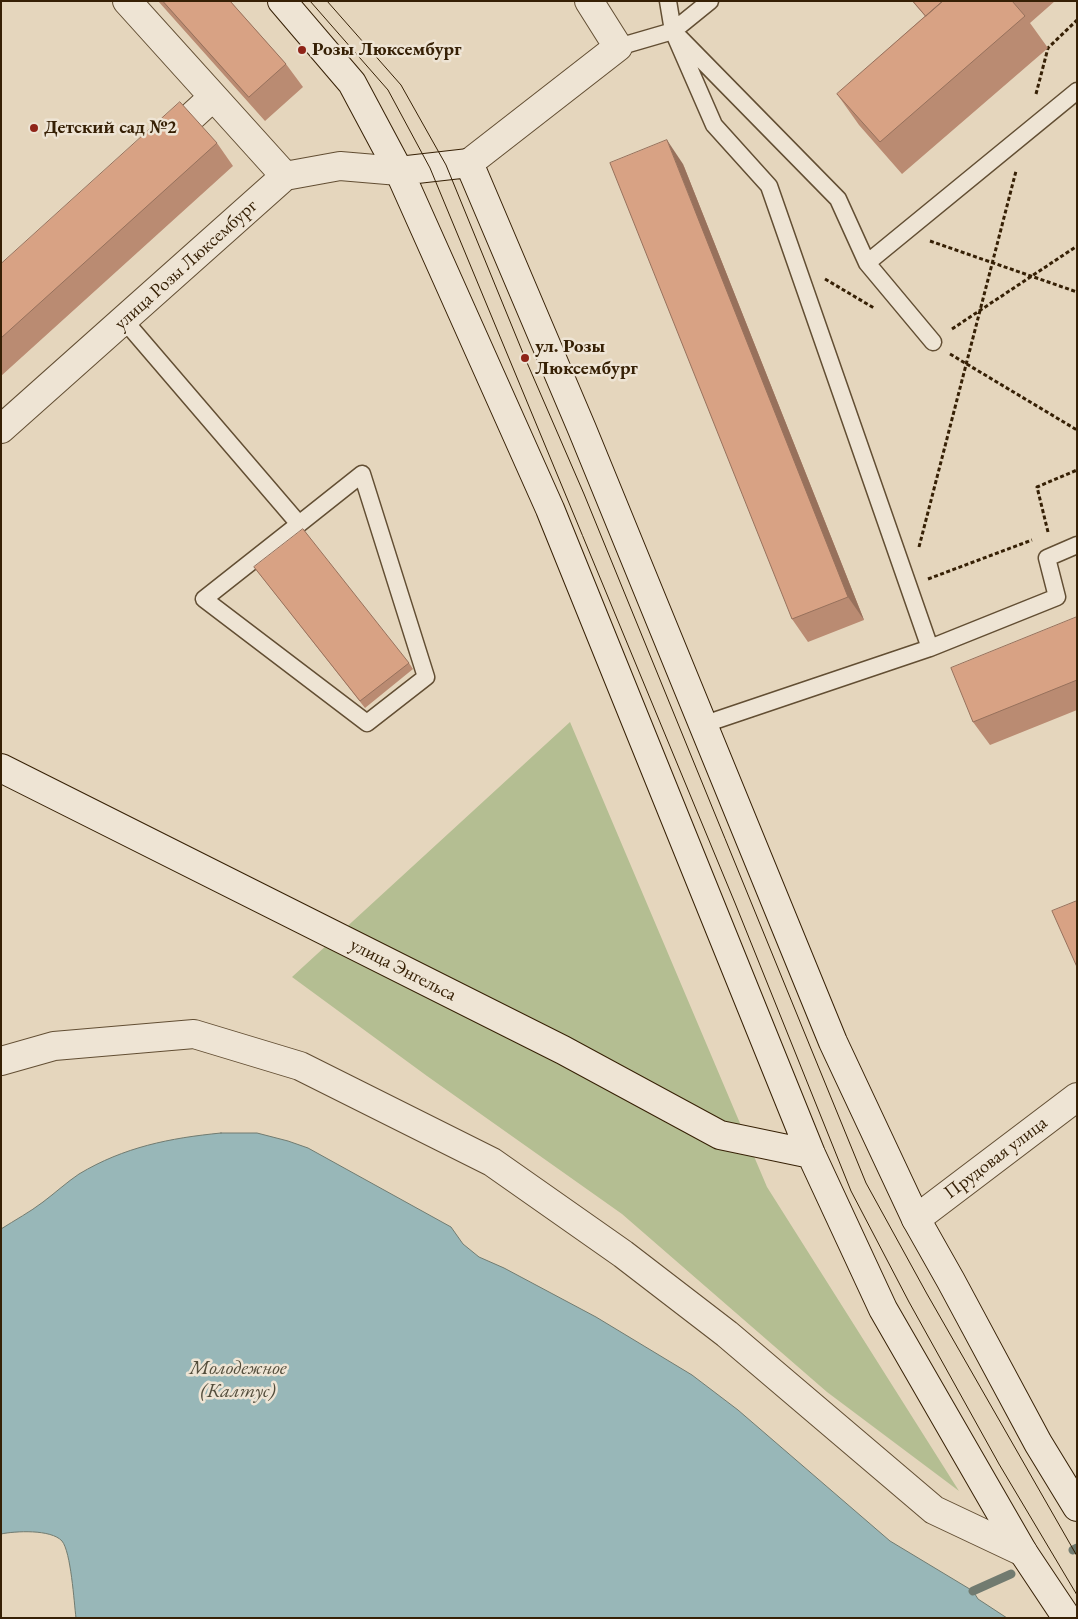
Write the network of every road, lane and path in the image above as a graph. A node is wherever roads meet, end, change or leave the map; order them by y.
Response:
1 (127, 1) edge
2 (282, 1) edge
3 (588, 1) edge
4 (668, 1) edge
5 (710, 1) edge
6 (1077, 20) edge
7 (673, 31) junction
8 (618, 47) junction
9 (1077, 91) edge
10 (213, 97) junction
11 (1026, 133) junction
12 (147, 157) edge
13 (470, 163) junction
14 (398, 171) junction
15 (285, 176) junction
16 (904, 232) junction
17 (1077, 246) edge
18 (867, 263) junction
19 (992, 263) junction
20 (1031, 276) junction
21 (1077, 292) edge
22 (980, 311) junction
23 (124, 320) junction
24 (933, 342) joint
25 (1, 429) edge
26 (1077, 470) edge
27 (299, 524) junction
28 (1048, 534) dead end
29 (1039, 537) dead end
30 (1077, 545) edge
31 (909, 586) junction
32 (930, 648) junction
33 (702, 725) junction
34 (1, 768) edge
35 (1, 1061) edge
36 (1077, 1097) edge
37 (811, 1154) junction
38 (916, 1219) junction
39 (1077, 1507) edge
40 (1023, 1552) junction
41 (1067, 1618) edge

1 - 10 street
2 - 14 street
3 - 8 street
4 - 7 lane
5 - 7 lane
6 - 11 path
7 - 8 lane
7 - 18 lane
7 - 31 lane
8 - 13 street
9 - 11 lane
10 - 12 street
10 - 15 street
11 - 16 lane
11 - 19 path
13 - 14 street
13 - 33 street
14 - 15 street
14 - 37 street
15 - 23 street, улица Розы Люксембург
16 - 18 lane
16 - 19 path
17 - 20 path
18 - 24 lane
19 - 20 path
19 - 22 path
20 - 21 path
20 - 22 path
22 - 24 path
22 - 31 path
23 - 25 street, улица Розы Люксембург
23 - 27 lane
26 - 28 path
27 - 27 lane
29 - 31 path
30 - 32 lane
31 - 32 lane
32 - 33 lane
33 - 38 street
34 - 37 street, улица Энгельса
35 - 40 street
36 - 38 street, Прудовая улица
37 - 40 street
38 - 39 street
40 - 41 street

